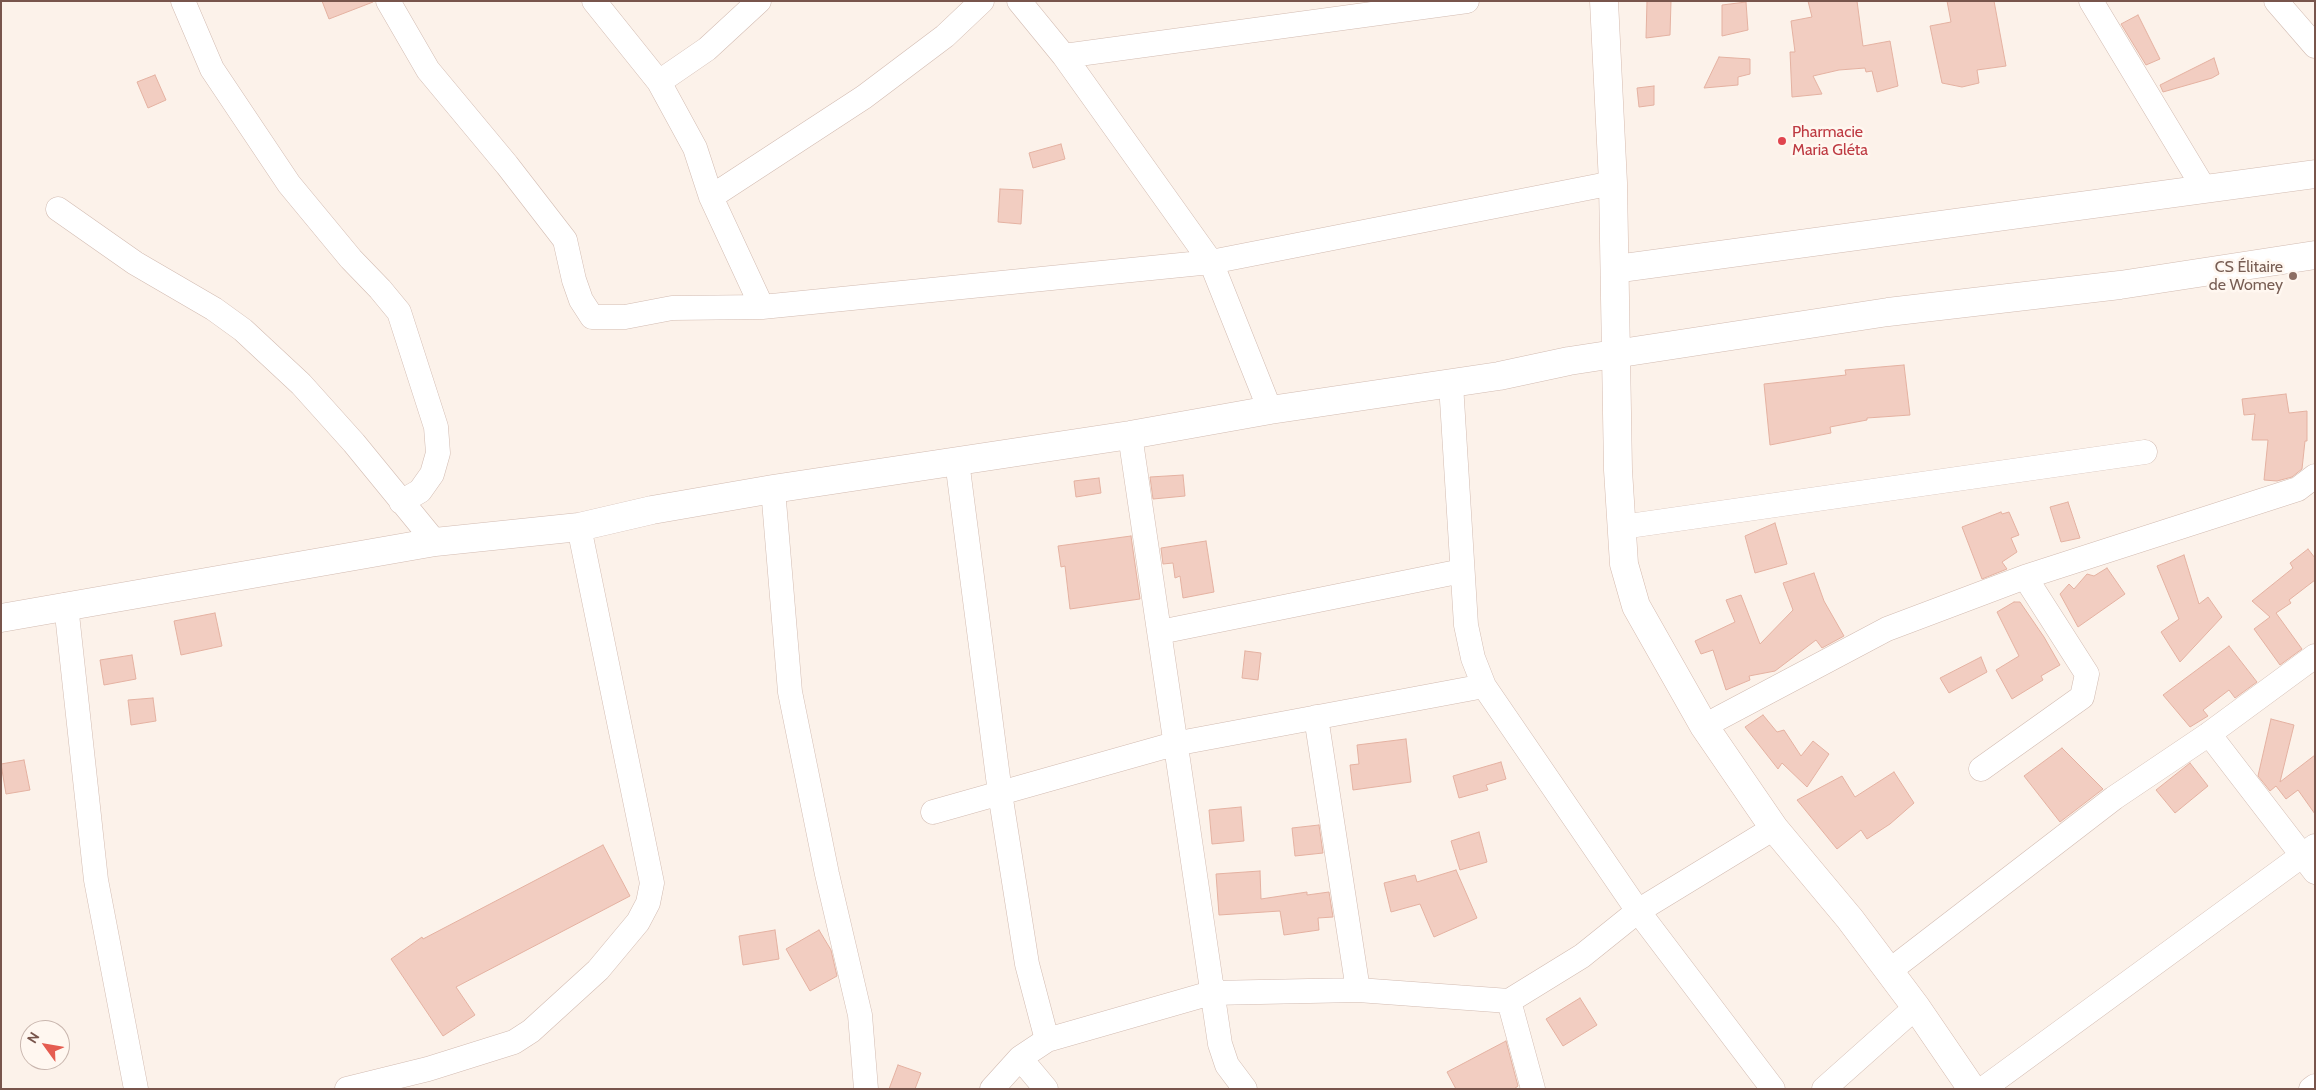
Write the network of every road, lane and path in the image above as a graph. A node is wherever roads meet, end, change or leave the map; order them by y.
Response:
1 (183, 1) edge
2 (388, 1) edge
3 (594, 1) edge
4 (759, 1) edge
5 (982, 1) edge
6 (1019, 1) edge
7 (1466, 1) edge
8 (1604, 1) edge
9 (2091, 1) edge
10 (2276, 1) edge
11 (2315, 46) edge
12 (1064, 56) junction
13 (659, 82) junction
14 (2315, 174) edge
15 (1613, 183) junction
16 (2205, 190) junction
17 (711, 197) junction
18 (58, 209) dead end
19 (2315, 256) edge
20 (1211, 262) junction
21 (1615, 269) junction
22 (762, 307) junction
23 (1617, 353) junction
24 (1451, 384) junction
25 (1270, 410) junction
26 (1130, 435) junction
27 (2145, 452) dead end
28 (957, 461) junction
29 (2315, 476) edge
30 (773, 489) junction
31 (401, 502) junction
32 (579, 527) junction
33 (1622, 527) junction
34 (435, 542) junction
35 (1462, 571) junction
36 (2026, 577) junction
37 (66, 605) junction
38 (1, 618) edge
39 (1160, 632) junction
40 (2315, 656) edge
41 (1484, 686) junction
42 (1316, 717) junction
43 (1704, 726) junction
44 (2209, 734) junction
45 (1174, 744) junction
46 (1980, 769) dead end
47 (1000, 794) junction
48 (933, 812) dead end
49 (1774, 828) junction
50 (2311, 857) edge
51 (1638, 911) junction
52 (1888, 972) junction
53 (1358, 990) junction
54 (1211, 993) junction
55 (1509, 1001) junction
56 (1916, 1008) junction
57 (1047, 1040) junction
58 (1020, 1058) junction
59 (2315, 1086) edge
60 (136, 1089) edge
61 (347, 1089) edge
62 (866, 1089) edge
63 (992, 1089) edge
64 (1046, 1089) edge
65 (1245, 1089) edge
66 (1533, 1089) edge
67 (1773, 1089) edge
68 (1824, 1089) edge
69 (1972, 1089) edge
70 (1983, 1089) edge
71 (2311, 1089) edge

1 - 31 street
2 - 22 street
3 - 13 street
4 - 13 street
5 - 17 street
6 - 12 street
7 - 12 street
8 - 15 street
9 - 16 street
10 - 11 street
12 - 20 street
13 - 17 street
14 - 16 street
15 - 20 street
15 - 21 street
16 - 21 street
17 - 22 street
18 - 31 street
19 - 23 street
20 - 22 street
20 - 25 street
21 - 23 street
23 - 24 street
23 - 33 street
24 - 25 street
24 - 35 street
25 - 26 street
26 - 28 street
26 - 39 street
27 - 33 street
28 - 30 street
28 - 47 street
29 - 36 street
30 - 32 street
30 - 62 street
31 - 34 street
32 - 34 street
32 - 61 street
33 - 43 street
34 - 37 street
35 - 39 street
35 - 41 street
36 - 43 street
36 - 46 street
37 - 38 street
37 - 60 street
39 - 45 street
40 - 44 street
41 - 42 street
41 - 51 street
42 - 45 street
42 - 53 street
43 - 49 street
44 - 50 street
44 - 52 street
45 - 47 street
45 - 54 street
47 - 48 street
47 - 57 street
49 - 51 street
49 - 52 street
50 - 70 street
51 - 55 street
51 - 67 street
52 - 56 street
53 - 54 street
53 - 55 street
54 - 57 street
54 - 65 street
55 - 66 street
56 - 68 street
56 - 69 street
57 - 58 street
58 - 63 street
58 - 64 street
59 - 71 street

